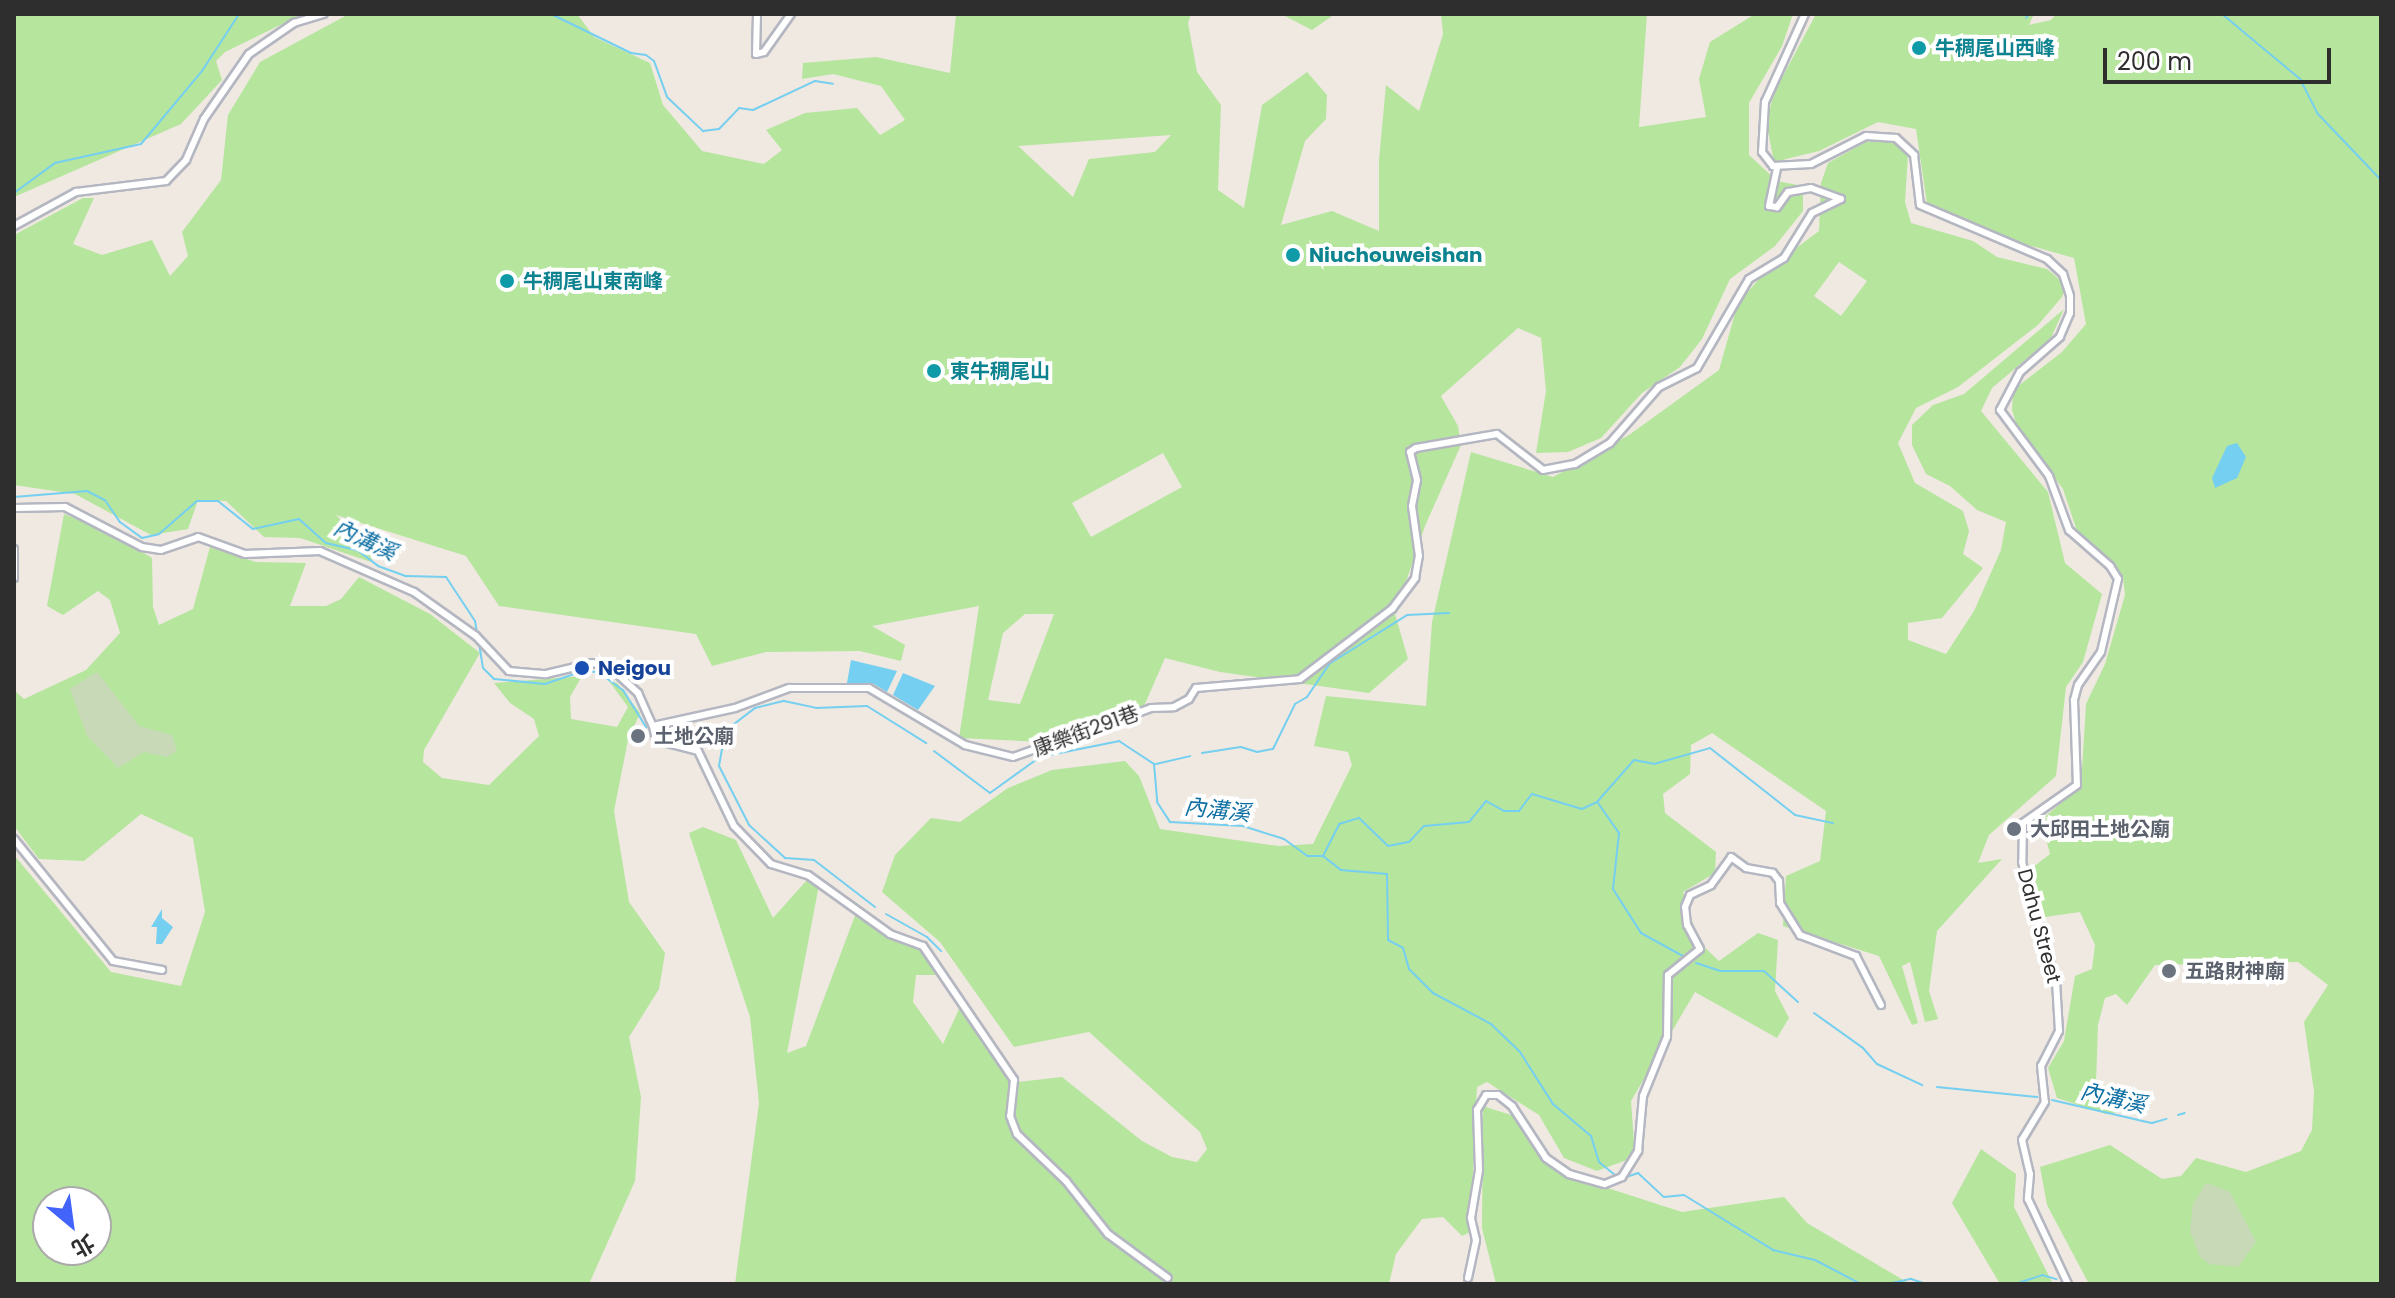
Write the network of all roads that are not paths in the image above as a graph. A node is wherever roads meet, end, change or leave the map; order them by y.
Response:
1 (324, 14) edge
2 (757, 14) edge
3 (791, 14) edge
4 (1805, 14) edge
5 (1777, 167) junction
6 (14, 226) edge
7 (14, 508) edge
8 (14, 549) edge
9 (14, 578) edge
10 (653, 726) junction
11 (14, 839) edge
12 (162, 970) dead end
13 (1881, 1005) dead end
14 (1168, 1278) dead end
15 (1468, 1278) dead end
16 (2068, 1284) edge

1 - 6 street
2 - 3 street
4 - 5 street
5 - 10 street, 康樂街291巷
5 - 16 street, Dahu Street
7 - 10 street
8 - 9 street
10 - 14 street
11 - 12 street
13 - 15 street

